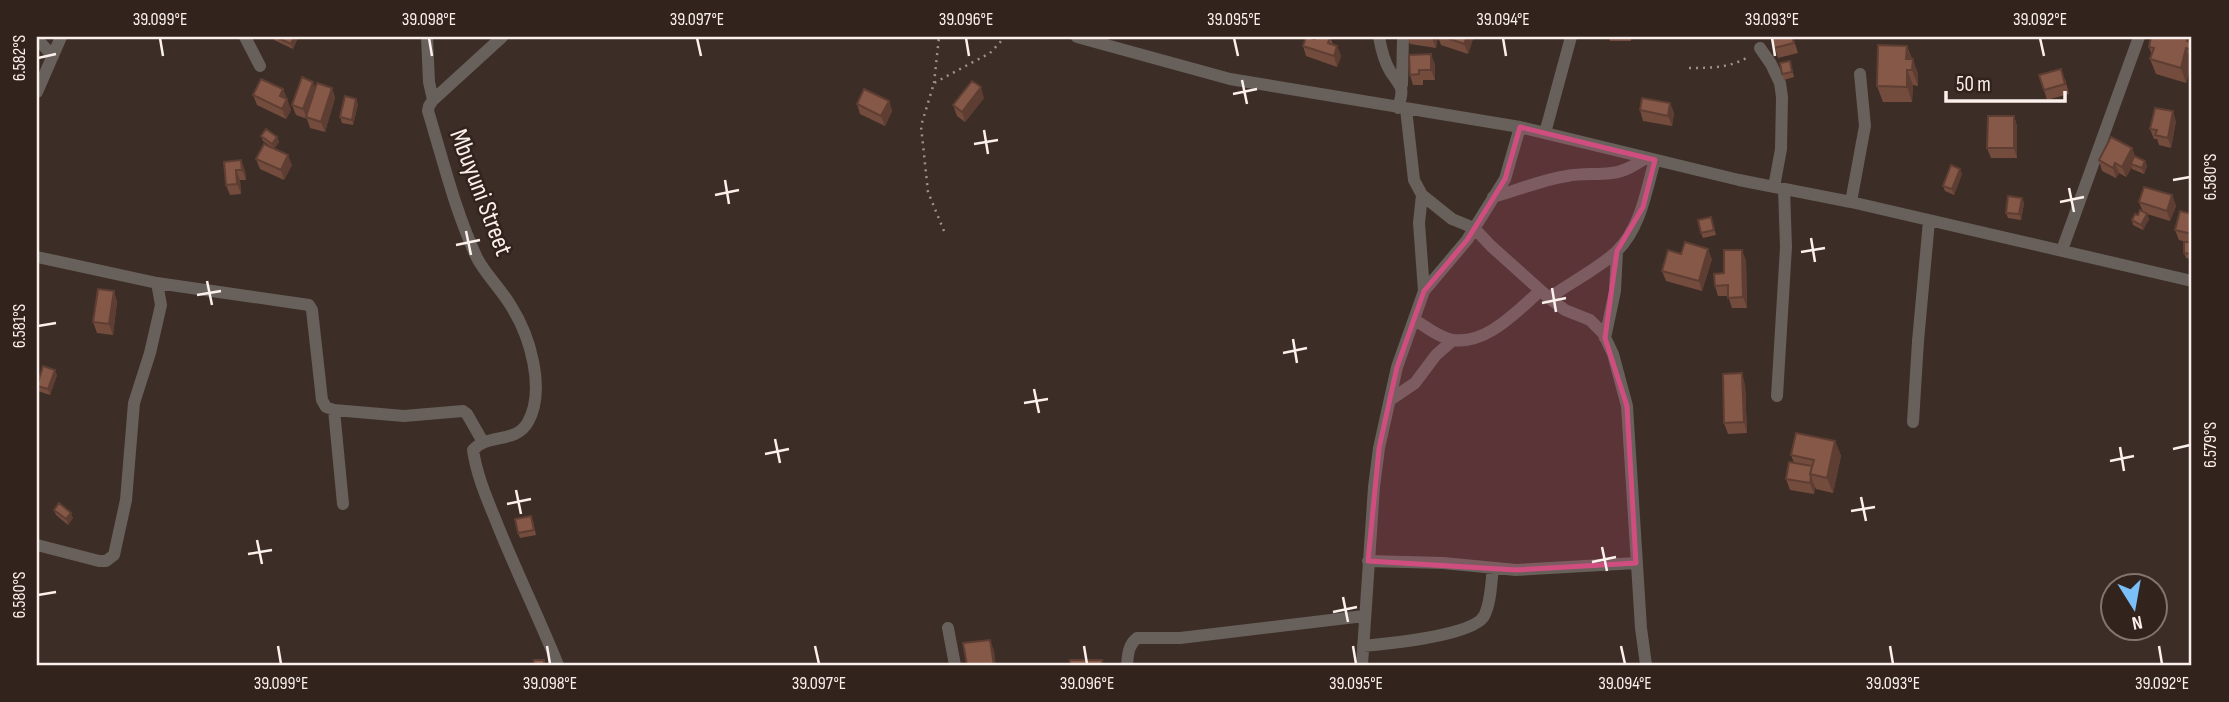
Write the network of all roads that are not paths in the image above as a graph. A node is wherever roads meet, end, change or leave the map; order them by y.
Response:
1 (61, 37) edge
2 (245, 37) edge
3 (427, 37) edge
4 (502, 37) edge
5 (1077, 37) edge
6 (1379, 37) edge
7 (1403, 37) edge
8 (1572, 37) edge
9 (2139, 37) edge
10 (37, 39) edge
11 (1760, 48) road end
12 (52, 56) junction
13 (260, 66) dead end
14 (1860, 74) dead end
15 (1401, 89) junction
16 (37, 92) edge
17 (433, 100) junction
18 (1402, 109) junction
19 (1520, 127) junction
20 (1545, 133) junction
21 (1651, 159) junction
22 (1779, 188) junction
23 (1422, 195) junction
24 (1493, 197) junction
25 (1852, 202) junction
26 (1929, 221) junction
27 (1474, 228) junction
28 (2062, 250) junction
29 (1617, 251) junction
30 (37, 257) edge
31 (2192, 281) edge
32 (157, 283) junction
33 (1424, 291) junction
34 (1544, 295) junction
35 (1415, 320) junction
36 (1605, 338) junction
37 (1453, 340) junction
38 (1777, 396) dead end
39 (1390, 400) junction
40 (334, 410) junction
41 (1913, 422) dead end
42 (483, 442) junction
43 (343, 504) dead end
44 (37, 545) edge
45 (1368, 561) junction
46 (1636, 563) junction
47 (1493, 568) junction
48 (1364, 616) junction
49 (948, 628) dead end
50 (1363, 646) junction
51 (558, 665) edge
52 (955, 665) edge
53 (1127, 665) edge
54 (1362, 665) edge
55 (1646, 665) edge

1 - 12 street
2 - 13 street
3 - 17 street
4 - 17 street, Mbuyuni Street
5 - 18 street
6 - 15 street
7 - 15 street
8 - 20 street
9 - 28 street
10 - 12 street
11 - 22 street
12 - 16 street
14 - 25 street
15 - 18 street
17 - 42 street, Mbuyuni Street
18 - 19 street
18 - 23 street
19 - 20 street
19 - 24 street
20 - 21 street
21 - 22 street
21 - 24 street
21 - 29 street
22 - 25 street
22 - 38 street
23 - 27 street
23 - 33 street
24 - 27 street
25 - 26 street
26 - 28 street
26 - 41 street
27 - 33 street
27 - 34 street
28 - 31 street
29 - 34 street
29 - 36 street
30 - 32 street
32 - 40 street
32 - 44 street
33 - 35 street
34 - 36 street
34 - 37 street
35 - 37 street
35 - 39 street
36 - 46 street
37 - 39 street
39 - 45 street
40 - 42 street
40 - 43 street
42 - 51 street
45 - 47 street
45 - 48 street
46 - 47 street
46 - 55 street
47 - 50 street
48 - 50 street
48 - 53 street
49 - 52 street
50 - 54 street

